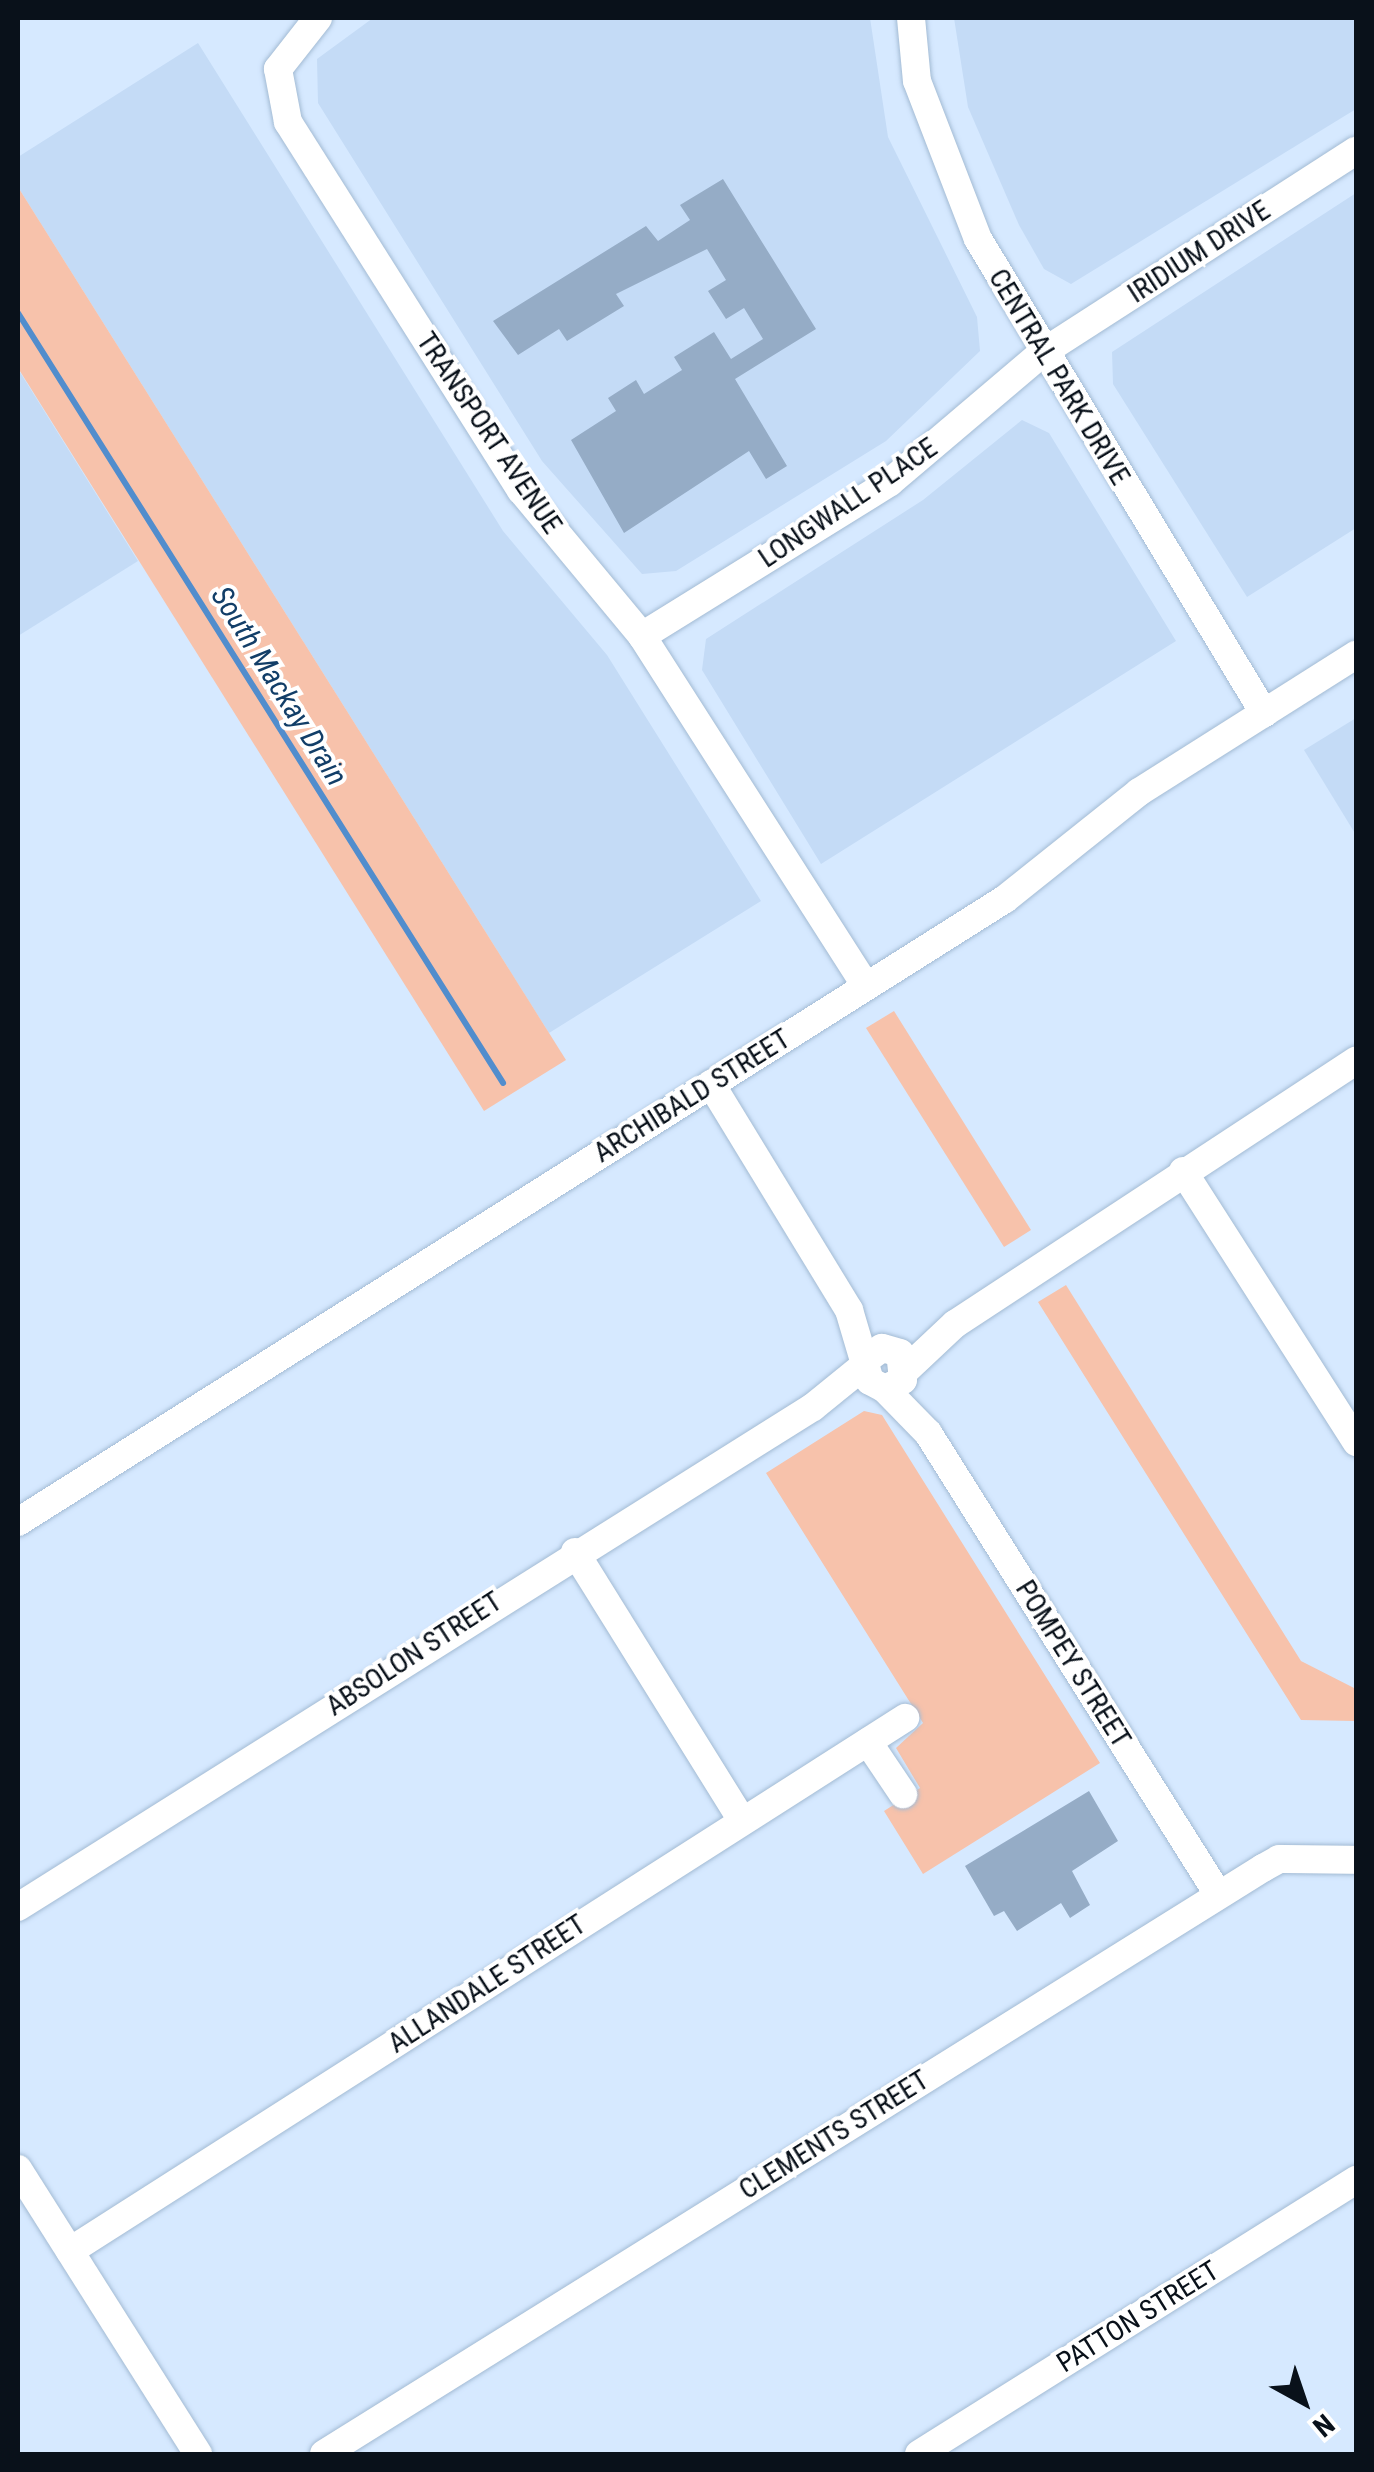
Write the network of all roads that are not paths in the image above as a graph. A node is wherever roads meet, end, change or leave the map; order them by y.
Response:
1 (318, 18) edge
2 (911, 18) edge
3 (1356, 151) edge
4 (1042, 353) junction
5 (642, 636) junction
6 (1356, 655) edge
7 (1264, 713) junction
8 (866, 986) junction
9 (1356, 1061) edge
10 (710, 1084) junction
11 (1183, 1171) junction
12 (886, 1367) junction
13 (1356, 1442) edge
14 (19, 1518) edge
15 (575, 1552) junction
16 (905, 1718) dead end
17 (868, 1742) junction
18 (903, 1794) dead end
19 (742, 1820) junction
20 (1356, 1860) edge
21 (1218, 1894) junction
22 (18, 1907) edge
23 (18, 2169) edge
24 (1356, 2180) edge
25 (70, 2251) junction
26 (198, 2454) edge
27 (324, 2454) edge
28 (918, 2454) edge

1 - 5 street, TRANSPORT AVENUE
2 - 4 street, CENTRAL PARK DRIVE
3 - 4 street, IRIDIUM DRIVE
4 - 5 street, LONGWALL PLACE
4 - 7 street, CENTRAL PARK DRIVE
5 - 8 street, TRANSPORT AVENUE
6 - 7 street, ARCHIBALD STREET
7 - 8 street, ARCHIBALD STREET
8 - 10 street, ARCHIBALD STREET
9 - 11 street, ABSOLON STREET
10 - 12 street, POMPEY STREET
10 - 14 street, ARCHIBALD STREET
11 - 12 street, ABSOLON STREET
11 - 13 street
12 - 15 street, ABSOLON STREET
12 - 21 street, POMPEY STREET
15 - 19 street
15 - 22 street, ABSOLON STREET
16 - 17 street, ALLANDALE STREET
17 - 18 street
17 - 19 street, ALLANDALE STREET
19 - 25 street, ALLANDALE STREET
20 - 21 street, CLEMENTS STREET
21 - 27 street, CLEMENTS STREET
23 - 25 street
24 - 28 street, PATTON STREET
25 - 26 street

